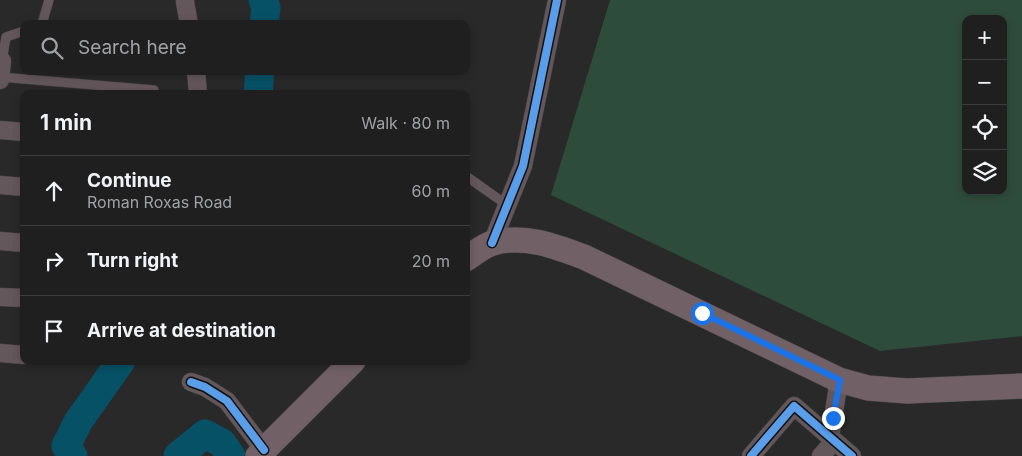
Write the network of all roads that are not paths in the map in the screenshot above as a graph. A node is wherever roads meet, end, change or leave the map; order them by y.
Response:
1 (49, 0) edge
2 (558, 0) edge
3 (185, 2) dead end
4 (43, 20) edge
5 (188, 20) edge
6 (20, 33) edge
7 (1, 73) edge
8 (196, 75) edge
9 (154, 90) dead end
10 (198, 90) edge
11 (0, 130) edge
12 (20, 132) edge
13 (470, 179) edge
14 (0, 186) edge
15 (20, 187) edge
16 (508, 205) junction
17 (0, 241) edge
18 (20, 243) edge
19 (492, 243) junction
20 (470, 257) edge
21 (0, 296) edge
22 (20, 298) edge
23 (0, 353) edge
24 (20, 355) edge
25 (349, 365) edge
26 (840, 380) junction
27 (191, 382) dead end
28 (1022, 386) edge
29 (832, 439) junction
30 (261, 453) edge
31 (751, 456) edge
32 (821, 456) edge
33 (852, 456) edge

1 - 4 lane
2 - 16 street
3 - 5 street
6 - 7 lane
7 - 9 lane
8 - 10 street
11 - 12 street
13 - 16 lane
14 - 15 street
16 - 19 street
17 - 18 street
19 - 20 main road
19 - 26 main road
21 - 22 street
23 - 24 street
25 - 30 main road
26 - 28 main road
26 - 29 street
27 - 30 street
29 - 31 street
29 - 32 street
29 - 33 street

